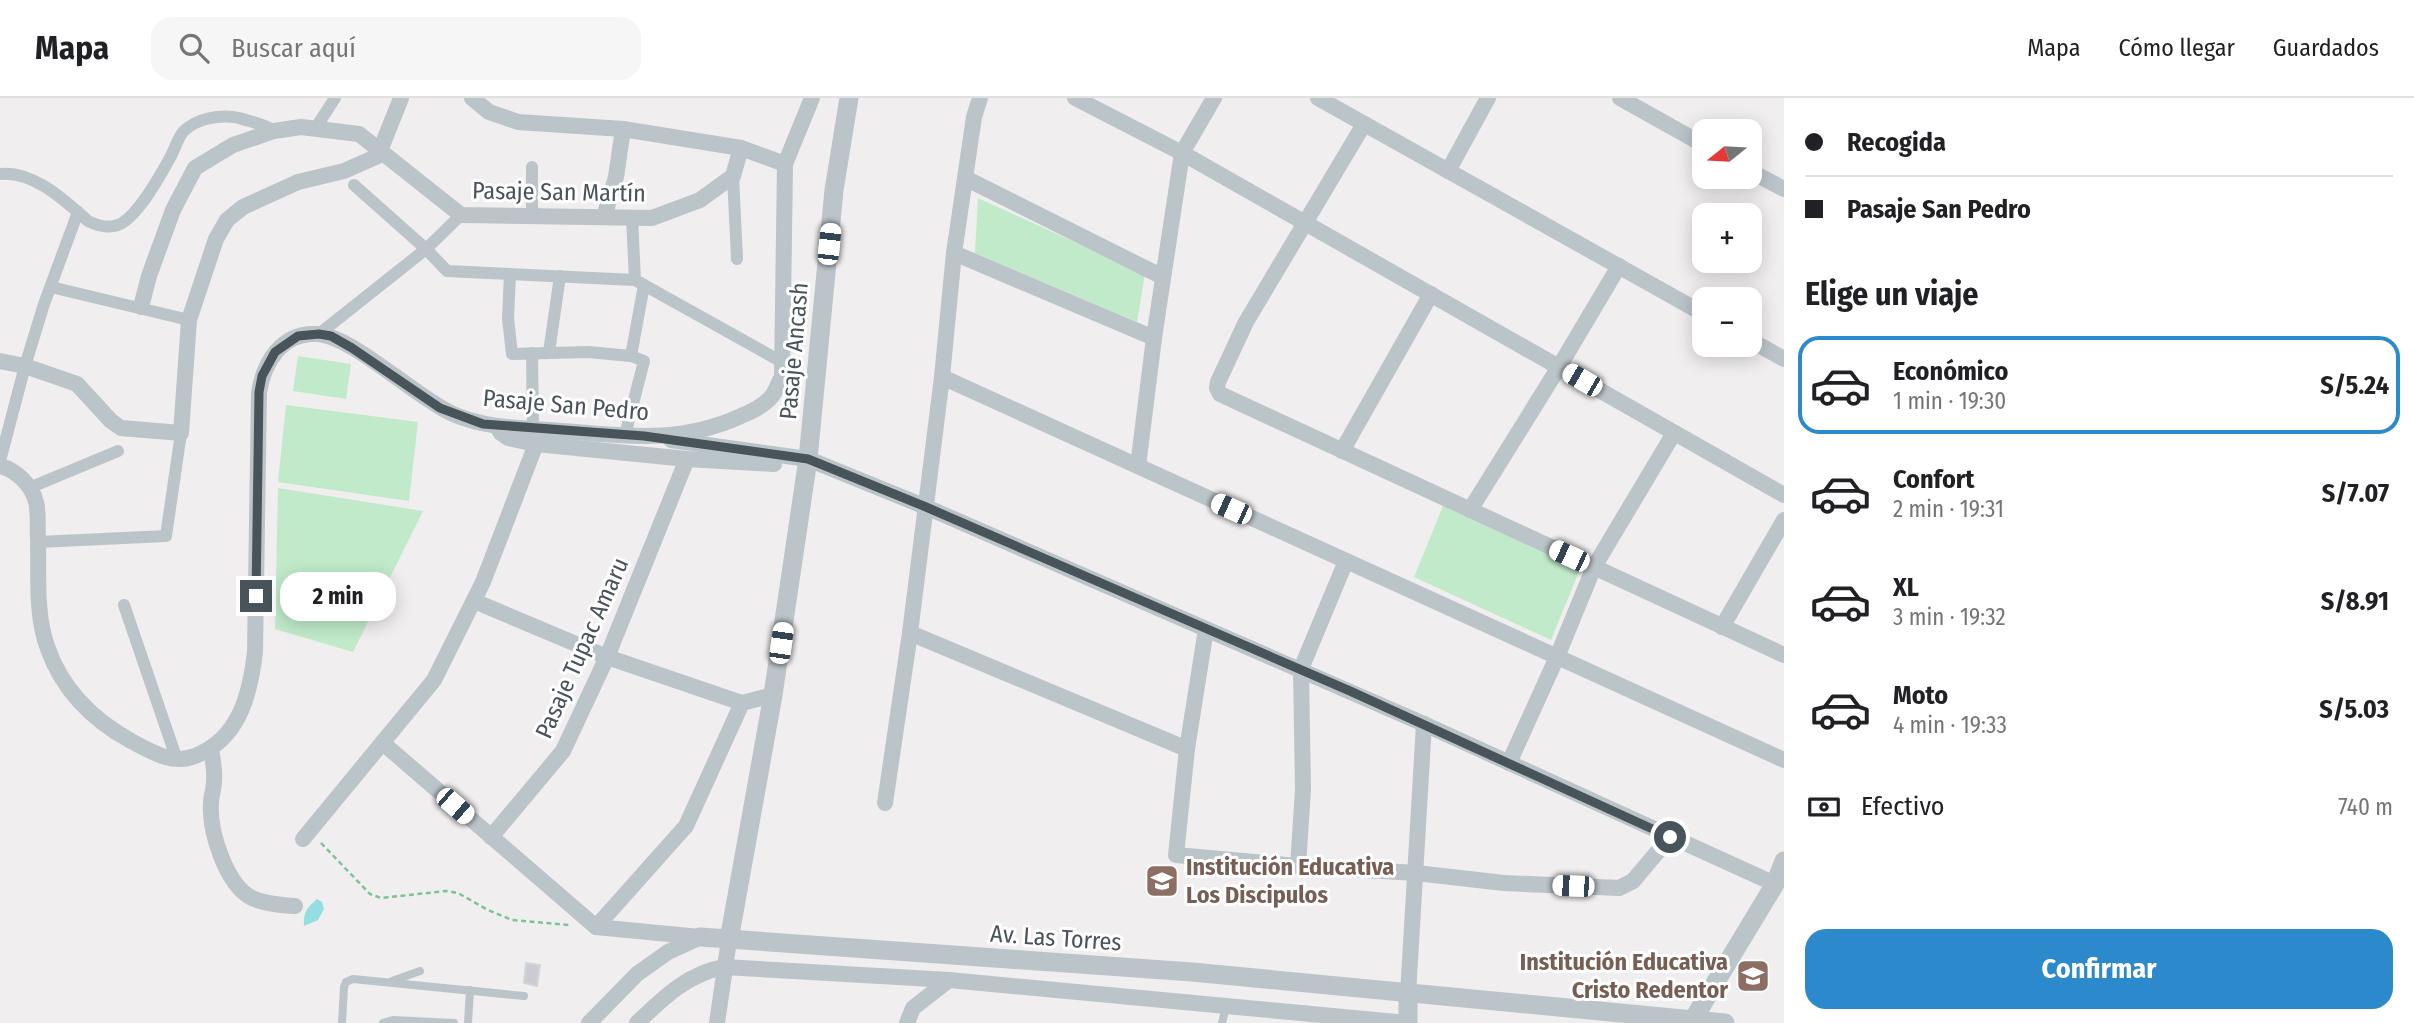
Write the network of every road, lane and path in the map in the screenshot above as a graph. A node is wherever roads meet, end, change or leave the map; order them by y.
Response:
1 (335, 98) edge
2 (401, 98) edge
3 (472, 98) edge
4 (812, 98) edge
5 (849, 98) edge
6 (981, 98) edge
7 (1075, 98) edge
8 (1214, 98) edge
9 (1318, 98) edge
10 (1488, 98) edge
11 (1620, 98) edge
12 (1348, 105) edge
13 (1364, 124) junction
14 (315, 129) junction
15 (623, 129) junction
16 (274, 131) junction
17 (1692, 138) edge
18 (741, 148) junction
19 (380, 152) junction
20 (1181, 153) junction
21 (785, 164) junction
22 (532, 167) dead end
23 (1448, 171) junction
24 (0, 174) edge
25 (733, 176) junction
26 (1762, 177) edge
27 (967, 179) junction
28 (354, 185) dead end
29 (1784, 190) edge
30 (78, 212) junction
31 (461, 215) junction
32 (531, 216) junction
33 (604, 217) junction
34 (632, 218) junction
35 (1306, 223) junction
36 (426, 249) junction
37 (954, 253) junction
38 (737, 259) dead end
39 (1619, 266) junction
40 (510, 274) junction
41 (560, 276) junction
42 (1163, 277) junction
43 (640, 283) junction
44 (51, 287) junction
45 (1431, 294) junction
46 (141, 307) junction
47 (1692, 307) edge
48 (189, 320) junction
49 (319, 334) junction
50 (1154, 338) junction
51 (1762, 347) edge
52 (550, 352) junction
53 (532, 353) junction
54 (631, 356) junction
55 (1784, 359) edge
56 (0, 362) edge
57 (782, 362) junction
58 (25, 366) junction
59 (1559, 367) junction
60 (942, 377) junction
61 (1674, 432) junction
62 (181, 433) junction
63 (625, 435) junction
64 (535, 436) junction
65 (644, 436) junction
66 (118, 451) dead end
67 (1342, 451) junction
68 (687, 459) junction
69 (808, 459) junction
70 (0, 464) edge
71 (1138, 467) junction
72 (29, 488) junction
73 (1784, 495) edge
74 (926, 507) junction
75 (1469, 510) junction
76 (1784, 520) edge
77 (38, 542) junction
78 (1346, 561) junction
79 (1594, 567) junction
80 (474, 601) junction
81 (124, 605) dead end
82 (1722, 627) junction
83 (1206, 629) junction
84 (910, 633) junction
85 (1784, 655) edge
86 (607, 657) junction
87 (1557, 657) junction
88 (1301, 670) junction
89 (774, 695) junction
90 (742, 703) junction
91 (1424, 724) junction
92 (384, 744) junction
93 (211, 749) junction
94 (1187, 749) junction
95 (177, 760) junction
96 (1784, 760) edge
97 (1509, 762) junction
98 (885, 803) dead end
99 (307, 836) joint
100 (491, 837) junction
101 (1670, 837) junction
102 (1298, 866) junction
103 (1782, 870) edge
104 (1416, 873) junction
105 (295, 906) dead end
106 (596, 927) junction
107 (700, 937) junction
108 (729, 940) junction
109 (725, 967) junction
110 (419, 971) dead end
111 (949, 980) junction
112 (389, 982) junction
113 (470, 990) junction
114 (1408, 994) junction
115 (524, 996) dead end
116 (1224, 1015) edge
117 (392, 1022) edge
118 (1692, 1022) edge
119 (342, 1023) edge
120 (383, 1023) edge
121 (454, 1023) edge
122 (468, 1023) edge
123 (589, 1023) edge
124 (637, 1023) edge
125 (717, 1023) edge
126 (907, 1023) edge
127 (1407, 1023) edge
128 (1725, 1023) edge

1 - 14 street
2 - 19 street
3 - 15 street
4 - 21 street, Pasaje San Pedro
5 - 69 street, Pasaje Ancash
6 - 27 street
7 - 20 street
8 - 20 street
9 - 12 street
10 - 23 street
11 - 17 street
12 - 13 street
13 - 23 street
13 - 35 street
14 - 16 street, Pasaje San Martín
14 - 19 street, Pasaje San Martín
15 - 18 street
15 - 33 street
16 - 30 street
16 - 46 street, Pasaje San Martín
18 - 21 street
18 - 25 street
19 - 31 street, Pasaje San Martín
19 - 48 street
20 - 35 street
20 - 42 street
21 - 57 street, Pasaje San Pedro
22 - 32 street
23 - 39 street
24 - 30 street
25 - 34 street, Pasaje San Martín
25 - 38 street
26 - 29 street
27 - 37 street
27 - 42 street
28 - 36 street
30 - 44 street
31 - 32 street, Pasaje San Martín
31 - 36 street
32 - 33 street, Pasaje San Martín
33 - 34 street, Pasaje San Martín
34 - 43 street
35 - 45 street
35 - 67 street
36 - 40 street
36 - 49 street
37 - 50 street
37 - 60 street
39 - 47 street
39 - 59 street
40 - 41 street
40 - 53 street
41 - 43 street
41 - 52 street
42 - 50 street
43 - 54 street
43 - 57 street
44 - 46 street
44 - 58 street
45 - 59 street
45 - 67 street
46 - 48 street
48 - 62 street
49 - 64 street, Pasaje San Pedro
49 - 93 street
50 - 71 street
51 - 55 street
52 - 53 street
52 - 54 street
53 - 64 street
54 - 63 street
56 - 58 street
57 - 65 street, Pasaje San Pedro
58 - 62 street
58 - 70 street
59 - 61 street
59 - 75 street
60 - 71 street
60 - 74 street
61 - 73 street
61 - 79 street
62 - 77 street
63 - 64 street, Pasaje San Pedro
63 - 65 street, Pasaje San Pedro
64 - 68 street
64 - 80 street
65 - 69 street
66 - 72 street
67 - 75 street
68 - 69 street
68 - 86 street, Pasaje Tupac Amaru
69 - 74 street
69 - 89 street, Pasaje Ancash
70 - 72 street
71 - 78 street
72 - 77 street
74 - 83 street
74 - 84 street
75 - 79 street
76 - 82 street
77 - 95 street
78 - 87 street
78 - 88 street
79 - 82 street
79 - 87 street
80 - 86 street
80 - 92 street
81 - 95 street
82 - 85 street
83 - 88 street
83 - 94 street
84 - 94 street
84 - 98 street
86 - 90 street
86 - 100 street, Pasaje Tupac Amaru
87 - 96 street
87 - 97 street
88 - 91 street
88 - 102 street
89 - 90 street
89 - 108 street, Pasaje Ancash
90 - 106 street
91 - 97 street
91 - 104 street
92 - 99 street
92 - 100 street
93 - 95 street
93 - 105 street
94 - 102 street
97 - 101 street
99 - 106 path
100 - 106 street
101 - 103 street
101 - 104 street
102 - 104 street
103 - 118 street
104 - 114 street
106 - 107 street
107 - 108 street, Av. Las Torres
107 - 123 street
108 - 109 street
108 - 114 street, Av. Las Torres
109 - 111 street, Av. Las Torres
109 - 124 street
109 - 125 street
110 - 112 lane
111 - 116 street, Av. Las Torres
111 - 126 street
112 - 113 lane
112 - 119 lane
113 - 115 lane
113 - 122 lane
114 - 118 street, Av. Las Torres
114 - 127 street, Av. Las Torres
116 - 127 street, Av. Las Torres
117 - 120 lane
117 - 121 lane
118 - 128 street, Av. Las Torres

